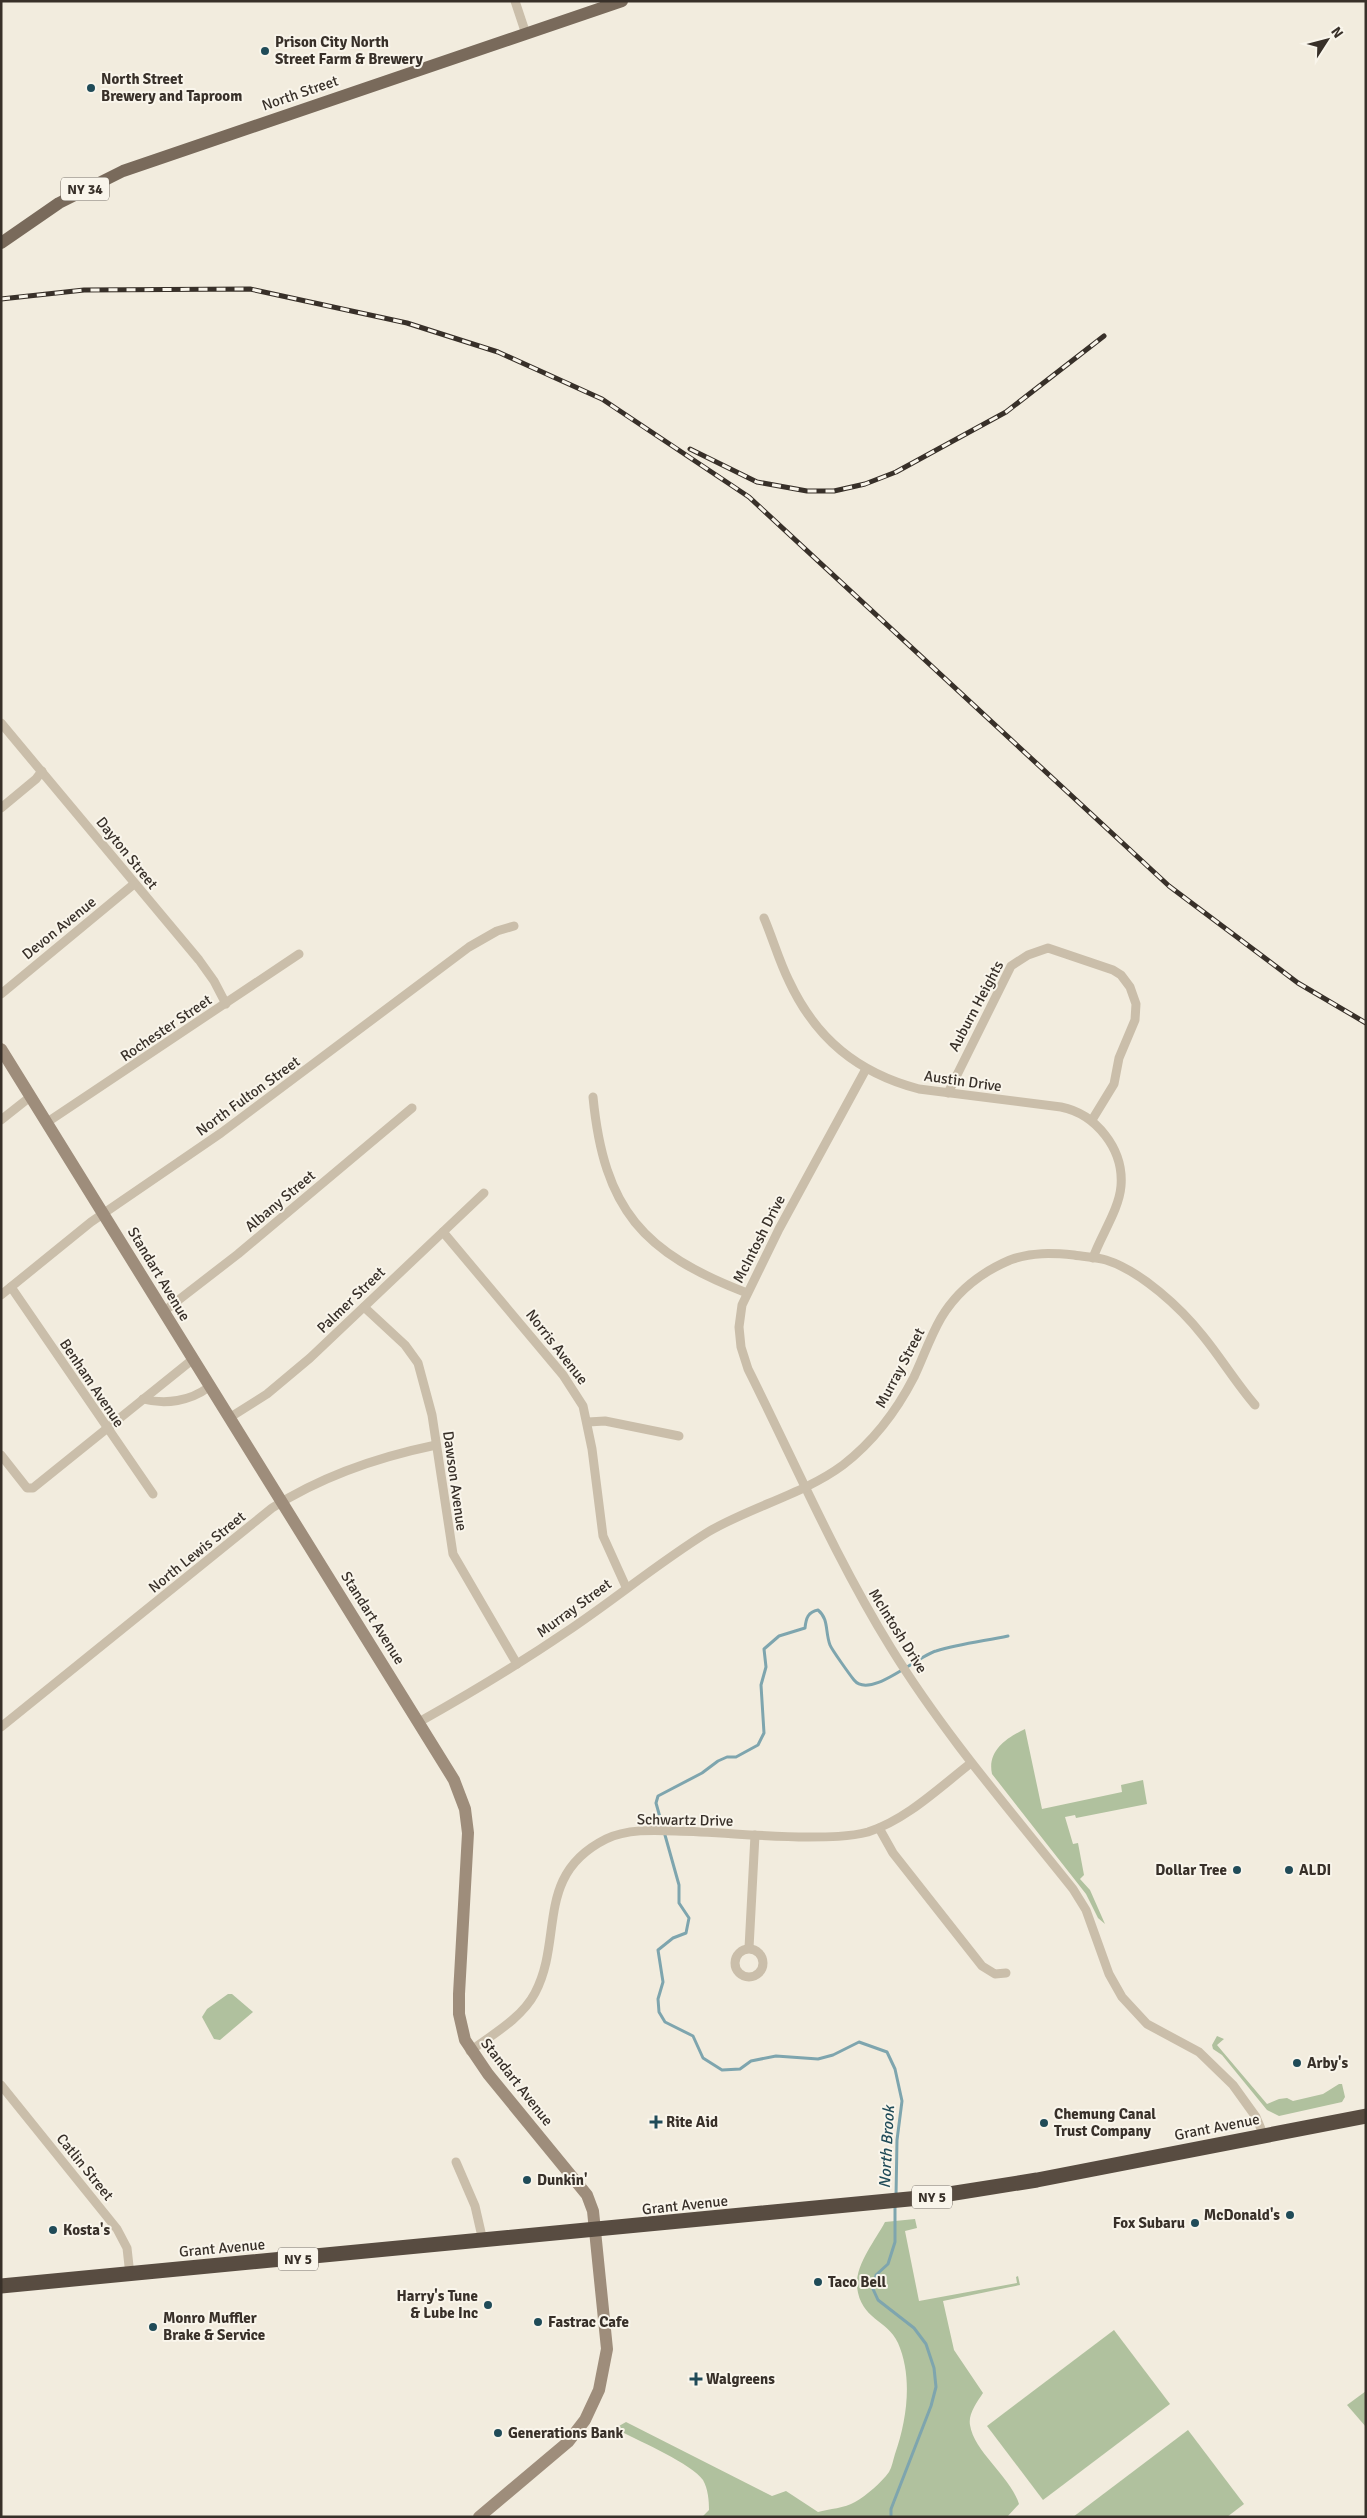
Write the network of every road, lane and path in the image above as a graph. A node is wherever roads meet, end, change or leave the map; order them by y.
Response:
1 (515, 1) edge
2 (622, 1) edge
3 (526, 34) junction
4 (1, 243) edge
5 (1, 723) edge
6 (42, 771) junction
7 (1, 808) edge
8 (134, 884) junction
9 (764, 918) dead end
10 (514, 926) dead end
11 (299, 954) dead end
12 (1, 994) edge
13 (226, 1004) junction
14 (1, 1049) edge
15 (866, 1069) junction
16 (948, 1093) junction
17 (30, 1097) junction
18 (593, 1097) dead end
19 (412, 1108) dead end
20 (1, 1120) edge
21 (1092, 1120) junction
22 (46, 1123) junction
23 (484, 1193) dead end
24 (103, 1214) junction
25 (443, 1232) junction
26 (1093, 1258) junction
27 (11, 1287) junction
28 (746, 1293) junction
29 (1, 1295) edge
30 (364, 1307) junction
31 (163, 1312) junction
32 (192, 1360) junction
33 (209, 1387) junction
34 (143, 1399) junction
35 (1255, 1405) dead end
36 (229, 1418) junction
37 (588, 1422) junction
38 (107, 1428) junction
39 (679, 1436) dead end
40 (436, 1445) junction
41 (2, 1456) edge
42 (803, 1486) junction
43 (153, 1494) dead end
44 (282, 1502) junction
45 (626, 1587) junction
46 (517, 1664) junction
47 (419, 1722) junction
48 (1, 1727) edge
49 (972, 1764) junction
50 (879, 1828) junction
51 (755, 1835) junction
52 (748, 1948) dead end
53 (1006, 1972) dead end
54 (470, 2051) junction
55 (1, 2085) edge
56 (1366, 2116) edge
57 (1264, 2136) junction
58 (456, 2162) dead end
59 (596, 2231) junction
60 (483, 2242) junction
61 (130, 2275) junction
62 (1, 2286) edge
63 (479, 2517) edge

1 - 3 street
2 - 3 main road, North Street / NY 34
3 - 4 main road, North Street / NY 34
5 - 6 street, Dayton Street
6 - 7 street
6 - 8 street, Dayton Street
8 - 12 street, Devon Avenue
8 - 13 street, Dayton Street
9 - 15 street, Austin Drive
10 - 24 street, North Fulton Street
11 - 13 street, Rochester Street
13 - 22 street, Rochester Street
14 - 17 street, Standart Avenue
15 - 16 street, Austin Drive
15 - 28 street, McIntosh Drive
16 - 21 street, Austin Drive
16 - 21 street, Auburn Heights
17 - 20 street
17 - 22 street, Standart Avenue
18 - 28 street
19 - 31 street, Albany Street
21 - 26 street, Austin Drive
22 - 24 street, Standart Avenue
23 - 25 street, Palmer Street
24 - 27 street, North Fulton Street
24 - 31 street, Standart Avenue
25 - 30 street, Palmer Street
25 - 37 street, Norris Avenue
26 - 35 street, Murray Street
26 - 42 street, Murray Street
27 - 29 street, North Fulton Street
27 - 38 street, Benham Avenue
28 - 42 street, McIntosh Drive
30 - 36 street, Palmer Street
30 - 40 street, Dawson Avenue
31 - 32 street, Standart Avenue
32 - 33 street, Standart Avenue
32 - 34 street
33 - 34 street
33 - 36 street, Standart Avenue
34 - 38 street
36 - 44 street, Standart Avenue
37 - 39 street
37 - 45 street, Norris Avenue
38 - 41 street
38 - 43 street, Benham Avenue
40 - 44 street, North Lewis Street
40 - 46 street, Dawson Avenue
42 - 45 street, Murray Street
42 - 49 street, McIntosh Drive
44 - 47 street, Standart Avenue
44 - 48 street, North Lewis Street
45 - 46 street, Murray Street
46 - 47 street, Murray Street
47 - 54 street, Standart Avenue
49 - 50 street, Schwartz Drive
49 - 57 street, McIntosh Drive
50 - 51 street, Schwartz Drive
50 - 53 street
51 - 52 street
51 - 54 street, Schwartz Drive
54 - 59 street, Standart Avenue
55 - 61 street, Catlin Street
56 - 57 highway, Grant Avenue / NY 5
57 - 59 highway, Grant Avenue / NY 5
58 - 60 street
59 - 60 highway, Grant Avenue / NY 5
59 - 63 street, Standart Avenue
60 - 61 highway, Grant Avenue / NY 5
61 - 62 highway, Grant Avenue / NY 5

